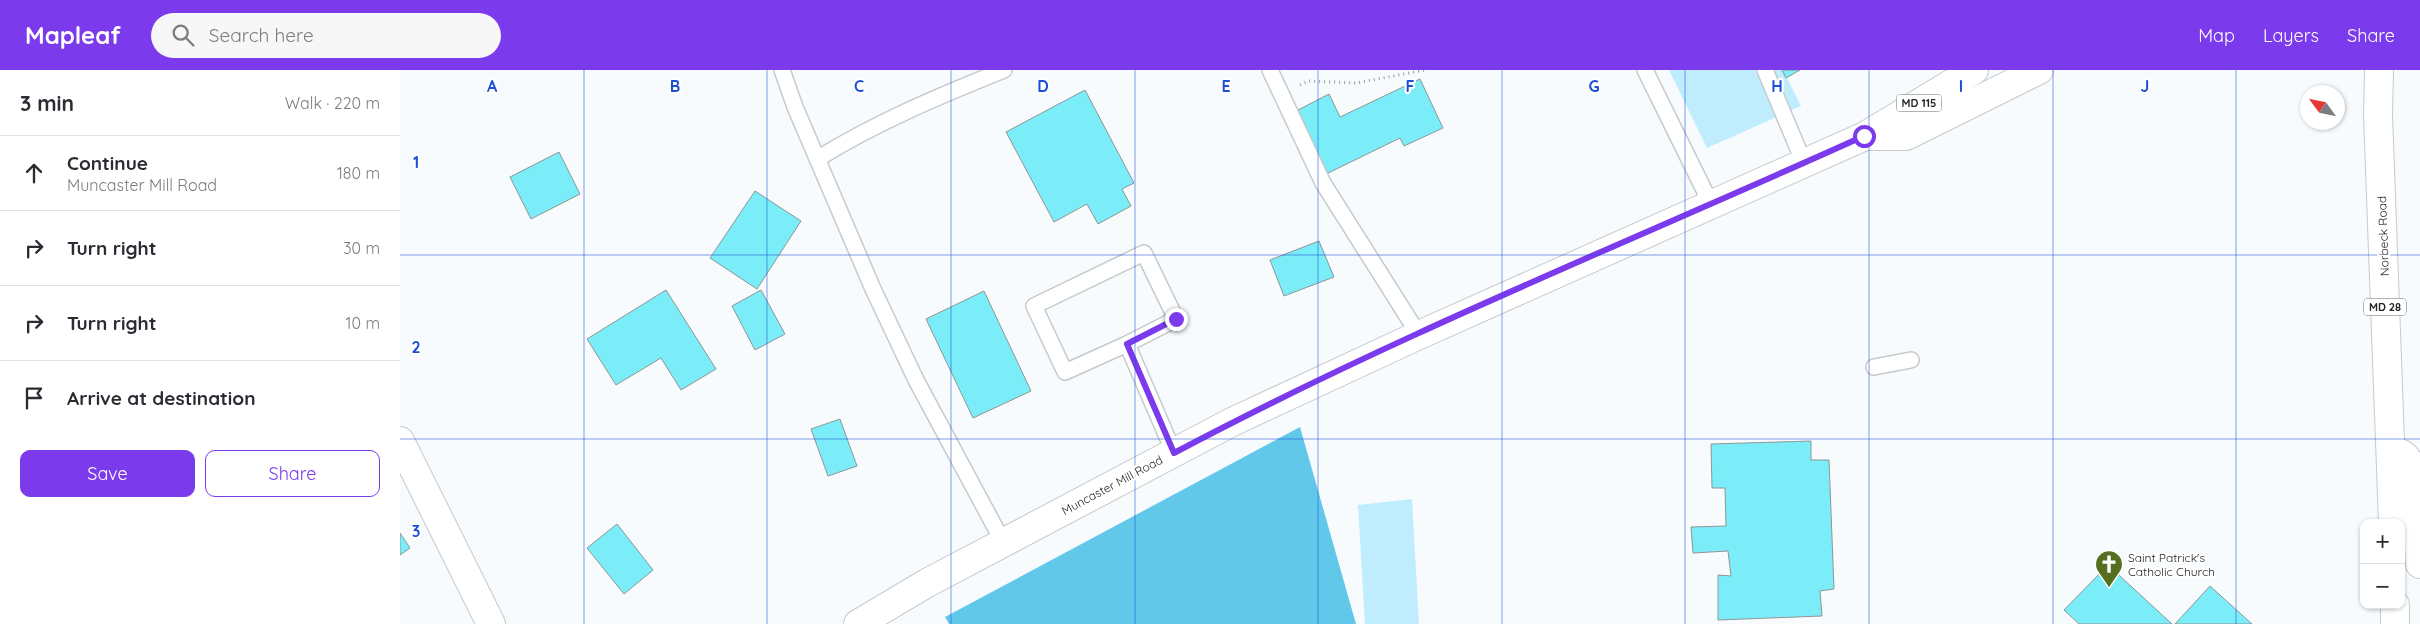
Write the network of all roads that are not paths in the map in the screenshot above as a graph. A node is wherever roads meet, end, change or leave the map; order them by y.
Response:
1 (782, 70) edge
2 (1004, 70) edge
3 (1270, 70) edge
4 (1645, 70) edge
5 (1765, 70) edge
6 (1974, 70) edge
7 (2039, 70) edge
8 (2376, 77) edge
9 (1864, 136) junction
10 (817, 159) junction
11 (1804, 163) junction
12 (1711, 204) junction
13 (1418, 334) junction
14 (1127, 344) junction
15 (1911, 360) dead end
16 (1874, 367) dead end
17 (400, 441) edge
18 (2391, 450) junction
19 (1174, 453) junction
20 (2393, 519) edge
21 (1004, 542) junction
22 (2420, 564) edge
23 (2395, 609) edge
24 (491, 624) edge
25 (858, 624) edge
26 (2395, 624) edge

1 - 10 lane
2 - 10 lane
3 - 13 lane
4 - 12 lane
5 - 11 lane
6 - 9 main road, Muncaster Mill Road / MD 115
7 - 9 main road, Muncaster Mill Road / MD 115
8 - 18 main road, Norbeck Road / MD 28
9 - 11 main road, Muncaster Mill Road / MD 115
10 - 21 lane
11 - 12 main road, Muncaster Mill Road / MD 115
12 - 13 main road, Muncaster Mill Road / MD 115
13 - 19 main road, Muncaster Mill Road / MD 115
14 - 14 lane
14 - 19 lane
15 - 16 lane
17 - 24 main road
18 - 20 main road, Norbeck Road / MD 28
18 - 22 main road
19 - 21 main road, Muncaster Mill Road / MD 115
21 - 25 main road, Muncaster Mill Road / MD 115
23 - 26 main road

